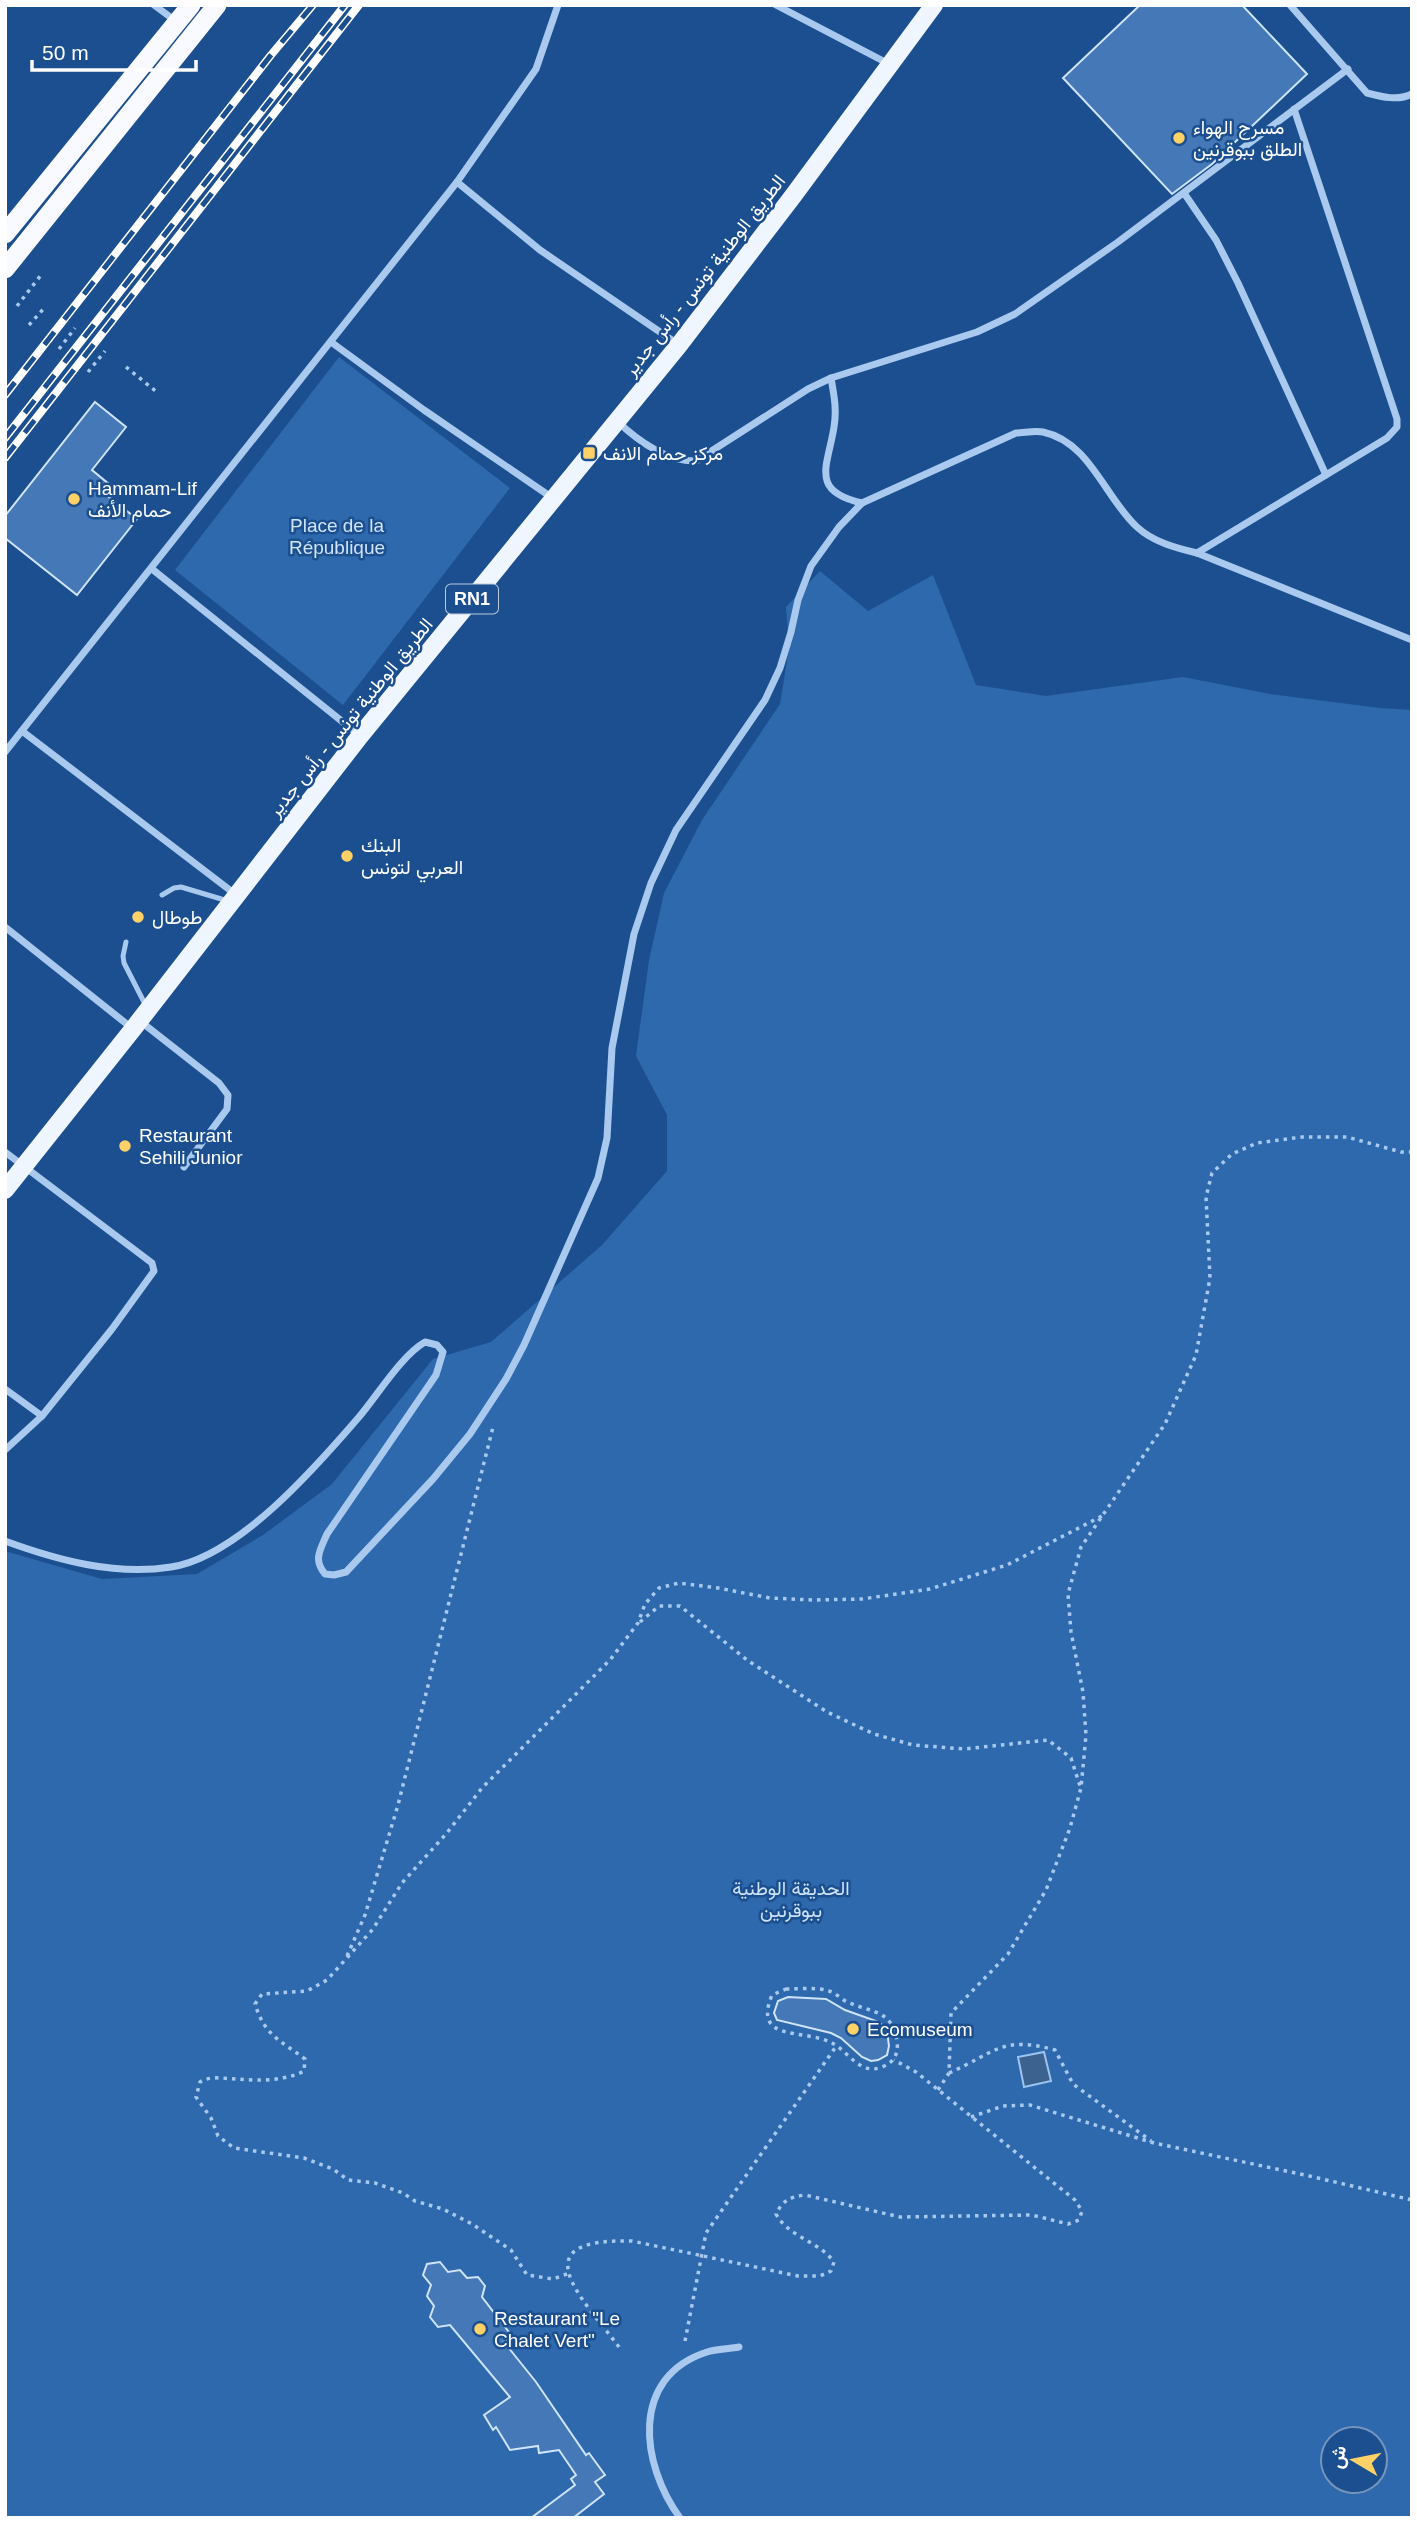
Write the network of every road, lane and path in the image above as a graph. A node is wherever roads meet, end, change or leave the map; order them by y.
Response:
1 (154, 5) edge
2 (191, 5) edge
3 (218, 5) edge
4 (558, 5) edge
5 (776, 5) edge
6 (933, 5) edge
7 (1290, 5) edge
8 (177, 23) junction
9 (889, 64) junction
10 (1348, 69) junction
11 (1412, 94) edge
12 (1294, 109) junction
13 (457, 182) junction
14 (1184, 193) junction
15 (5, 234) edge
16 (6, 265) edge
17 (41, 275) dead end
18 (17, 306) dead end
19 (46, 306) dead end
20 (29, 325) dead end
21 (75, 328) dead end
22 (331, 342) junction
23 (679, 345) junction
24 (60, 348) dead end
25 (105, 351) dead end
26 (125, 367) dead end
27 (88, 372) dead end
28 (831, 378) junction
29 (158, 393) dead end
30 (617, 421) junction
31 (1326, 475) junction
32 (554, 499) junction
33 (862, 503) junction
34 (1197, 553) junction
35 (152, 569) junction
36 (1412, 640) edge
37 (22, 731) junction
38 (360, 736) junction
39 (5, 752) edge
40 (162, 895) dead end
41 (234, 898) junction
42 (5, 927) edge
43 (126, 942) dead end
44 (140, 1020) junction
45 (5, 1152) edge
46 (1412, 1152) edge
47 (24, 1167) junction
48 (184, 1167) dead end
49 (5, 1190) edge
50 (5, 1389) edge
51 (42, 1416) junction
52 (496, 1419) dead end
53 (5, 1450) edge
54 (1102, 1516) junction
55 (5, 1541) edge
56 (638, 1623) junction
57 (1081, 1788) junction
58 (344, 1961) junction
59 (836, 2045) junction
60 (894, 2060) junction
61 (949, 2073) junction
62 (938, 2090) junction
63 (971, 2117) junction
64 (1154, 2143) junction
65 (1412, 2200) edge
66 (701, 2256) junction
67 (567, 2274) junction
68 (685, 2341) dead end
69 (619, 2347) dead end
70 (738, 2347) dead end
71 (680, 2518) edge

1 - 8 street
2 - 8 highway
3 - 16 highway
4 - 13 street
5 - 9 street
6 - 9 main road, الطريق الوطنية تونس - رأس جدير / RN1
7 - 10 street
8 - 15 highway
9 - 23 main road, الطريق الوطنية تونس - رأس جدير / RN1
10 - 11 street
10 - 12 street
12 - 14 street
12 - 31 street
13 - 22 street
13 - 23 street
14 - 28 street
14 - 31 street
17 - 18 path
19 - 20 path
21 - 24 path
22 - 32 street
22 - 35 street
23 - 30 main road, الطريق الوطنية تونس - رأس جدير / RN1
25 - 27 path
26 - 29 path
28 - 30 street
28 - 33 street
30 - 32 main road, الطريق الوطنية تونس - رأس جدير / RN1
31 - 34 street
32 - 38 main road, الطريق الوطنية تونس - رأس جدير / RN1
33 - 34 street
33 - 55 street
34 - 36 street
35 - 37 street
35 - 38 street
37 - 39 street
37 - 41 street
38 - 41 main road, الطريق الوطنية تونس - رأس جدير / RN1
40 - 41 lane
41 - 44 main road, الطريق الوطنية تونس - رأس جدير / RN1
42 - 44 street
43 - 44 lane
44 - 47 main road, الطريق الوطنية تونس - رأس جدير / RN1
44 - 48 street
45 - 47 street
46 - 54 path
47 - 49 main road, الطريق الوطنية تونس - رأس جدير / RN1
47 - 51 street
50 - 51 street
51 - 53 street
52 - 58 path
54 - 56 path
54 - 57 path
56 - 57 path
56 - 58 path
57 - 61 path
58 - 67 path
59 - 60 path
59 - 60 path
59 - 66 path
60 - 62 path
61 - 62 path
61 - 64 path
62 - 63 path
63 - 64 path
63 - 66 path
64 - 65 path
66 - 67 path
66 - 68 path
67 - 69 path
70 - 71 street

